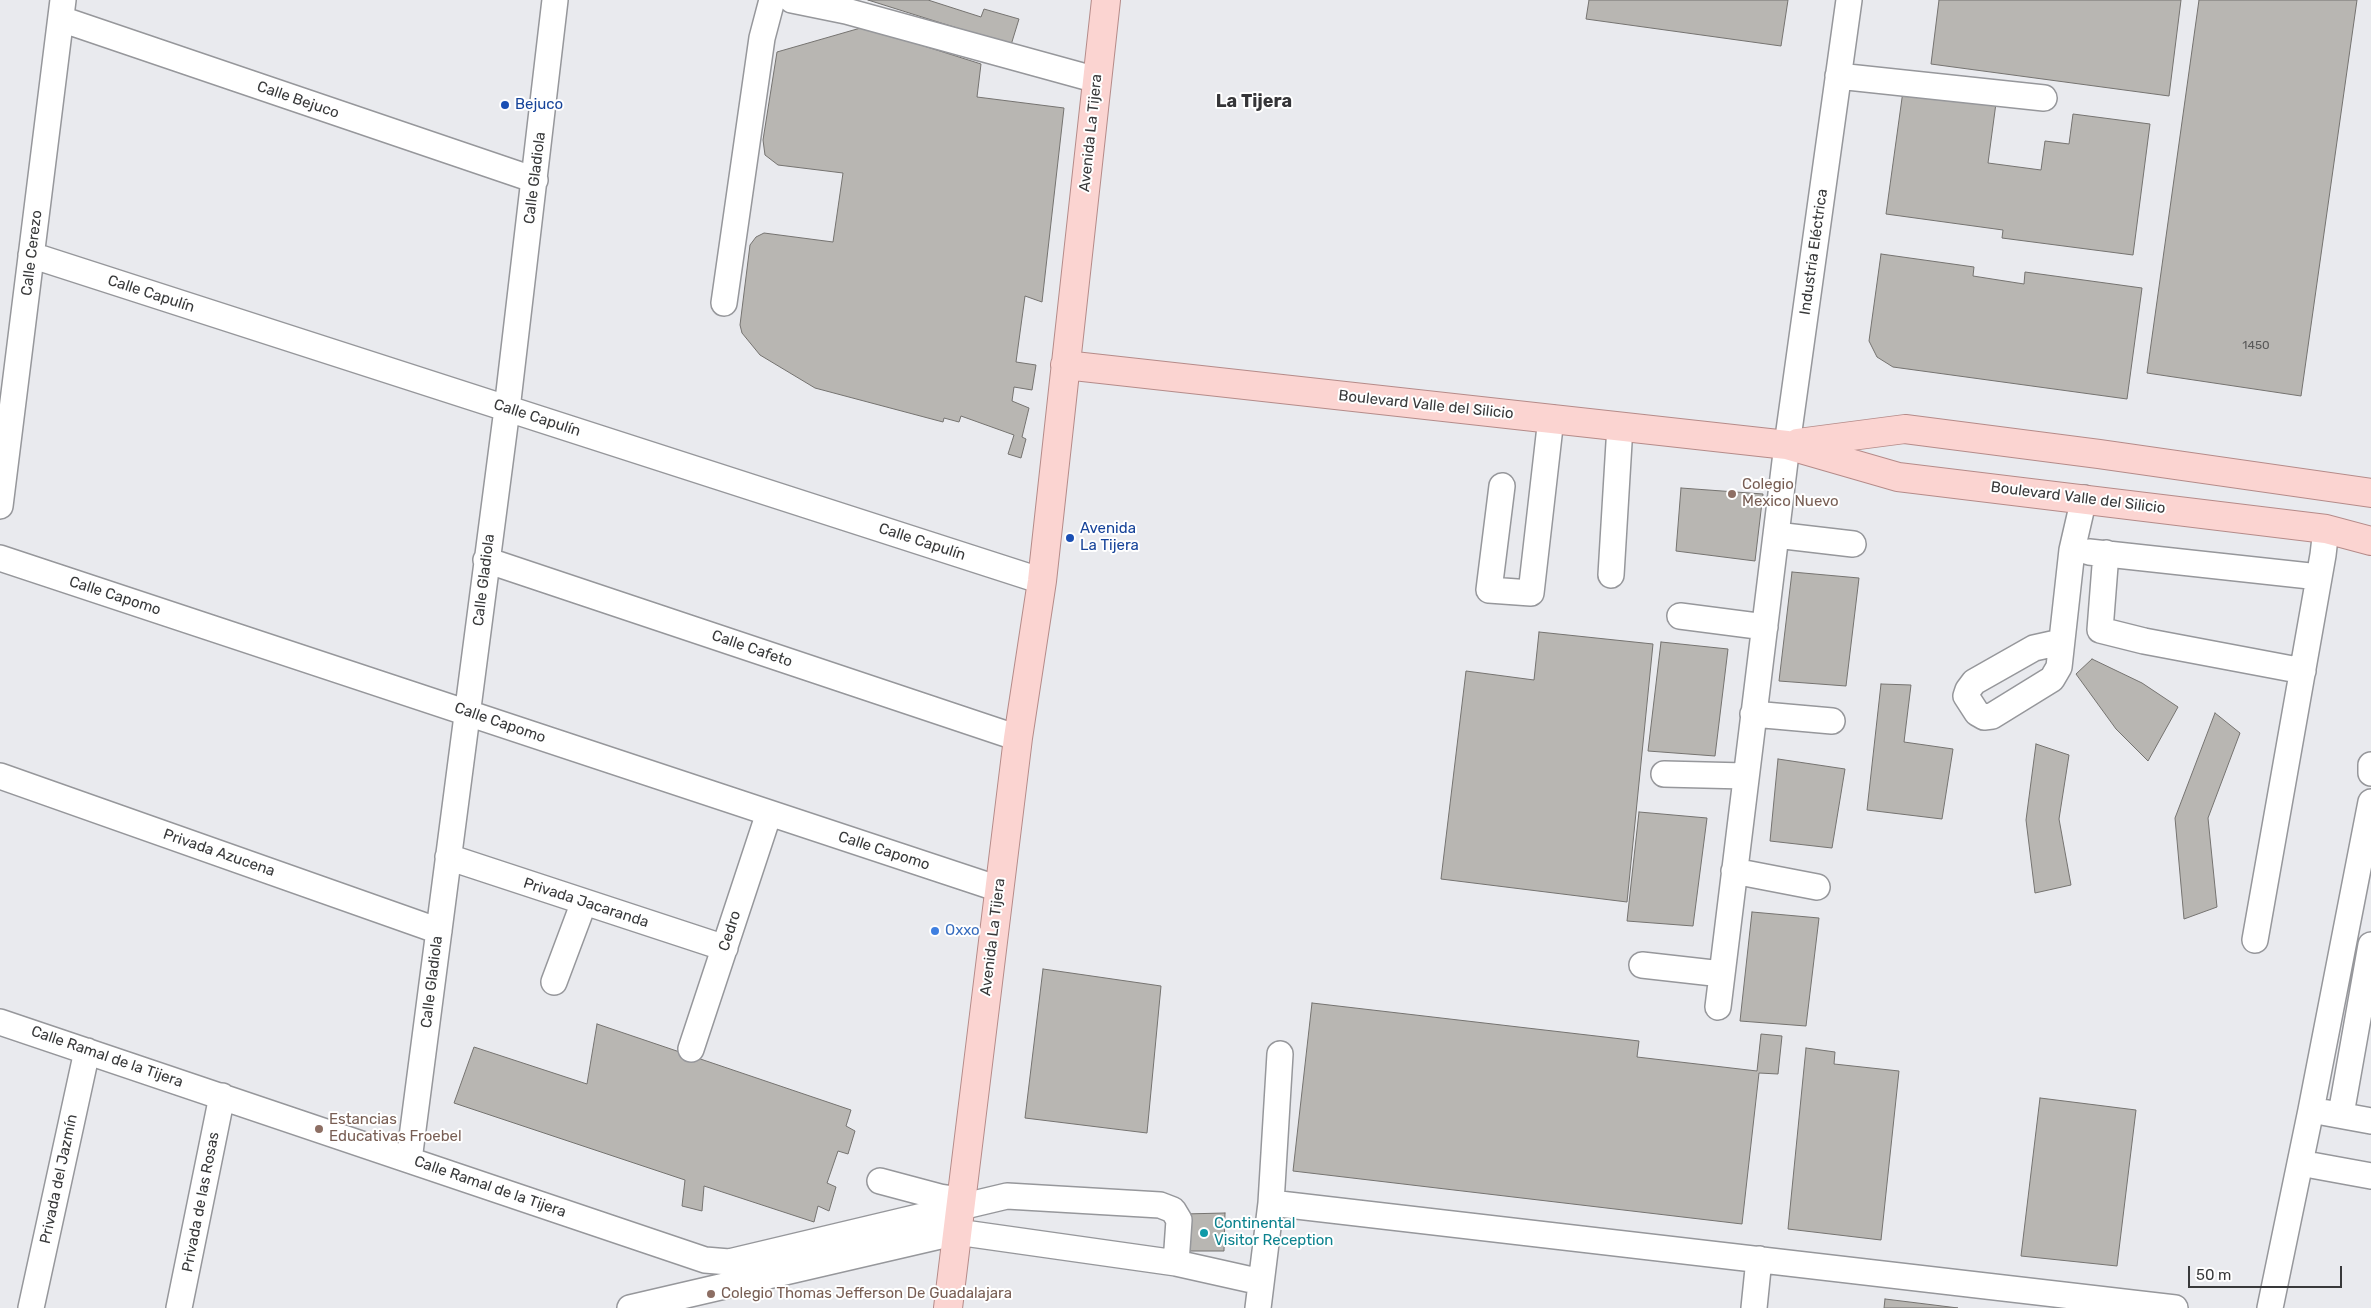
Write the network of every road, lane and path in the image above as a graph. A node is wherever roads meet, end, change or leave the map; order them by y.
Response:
1 (555, 0) edge
2 (772, 0) edge
3 (792, 0) edge
4 (1106, 0) edge
5 (1849, 0) edge
6 (62, 10) edge
7 (1838, 76) junction
8 (1097, 80) junction
9 (2044, 98) dead end
10 (535, 180) junction
11 (31, 255) junction
12 (724, 303) dead end
13 (1065, 365) junction
14 (507, 409) junction
15 (1551, 418) junction
16 (1620, 426) junction
17 (1787, 445) junction
18 (1502, 486) dead end
19 (2330, 486) junction
20 (2371, 493) edge
21 (2084, 498) junction
22 (0, 506) edge
23 (2326, 529) junction
24 (1776, 535) junction
25 (2371, 541) edge
26 (1853, 544) dead end
27 (2072, 550) junction
28 (2106, 553) junction
29 (0, 558) edge
30 (486, 560) junction
31 (1610, 575) dead end
32 (2319, 577) junction
33 (1042, 581) junction
34 (1680, 616) dead end
35 (1764, 626) junction
36 (2100, 630) junction
37 (2303, 671) junction
38 (467, 712) junction
39 (1754, 714) junction
40 (1832, 721) dead end
41 (1018, 738) junction
42 (2371, 766) edge
43 (1664, 774) dead end
44 (2371, 774) edge
45 (0, 776) edge
46 (1745, 776) junction
47 (2371, 802) edge
48 (769, 814) junction
49 (448, 857) junction
50 (1734, 871) junction
51 (1818, 887) dead end
52 (999, 889) junction
53 (584, 902) junction
54 (439, 931) junction
55 (2255, 940) dead end
56 (2371, 945) edge
57 (725, 948) junction
58 (1642, 965) dead end
59 (1722, 974) junction
60 (554, 982) dead end
61 (1718, 1007) dead end
62 (2365, 1008) edge
63 (0, 1022) edge
64 (691, 1049) dead end
65 (87, 1051) junction
66 (1280, 1054) dead end
67 (222, 1096) junction
68 (2311, 1110) junction
69 (2341, 1114) junction
70 (2371, 1121) edge
71 (409, 1160) junction
72 (2300, 1162) junction
73 (2371, 1176) edge
74 (880, 1180) dead end
75 (1271, 1203) junction
76 (959, 1213) junction
77 (1759, 1259) junction
78 (1176, 1263) junction
79 (1261, 1282) junction
80 (32, 1308) edge
81 (179, 1308) edge
82 (630, 1308) edge
83 (948, 1308) edge
84 (1258, 1308) edge
85 (1754, 1308) edge
86 (2175, 1308) edge
87 (2270, 1308) edge

1 - 10 street, Calle Gladiola
2 - 12 street
3 - 8 street
4 - 8 main road, Avenida La Tijera
5 - 7 street, Industria Eléctrica
6 - 10 street, Calle Bejuco
6 - 11 street, Calle Cerezo
7 - 9 street
7 - 17 street, Industria Eléctrica
8 - 13 main road, Avenida La Tijera
10 - 14 street, Calle Gladiola
11 - 14 street, Calle Capulín
11 - 22 street, Calle Cerezo
13 - 15 main road, Boulevard Valle del Silicio
13 - 33 main road, Avenida La Tijera
14 - 30 street, Calle Gladiola
14 - 33 street, Calle Capulín
15 - 16 main road, Boulevard Valle del Silicio
15 - 18 street
16 - 17 main road, Boulevard Valle del Silicio
16 - 31 street
17 - 19 main road, Boulevard Valle del Silicio
17 - 21 main road, Boulevard Valle del Silicio
17 - 24 street, Industria Eléctrica
19 - 20 main road, Boulevard Valle del Silicio
19 - 23 main road
21 - 23 main road, Boulevard Valle del Silicio
21 - 27 street
23 - 25 main road, Boulevard Valle del Silicio
23 - 32 street
24 - 26 street
24 - 35 street, Industria Eléctrica
27 - 28 street
27 - 36 street
28 - 32 street
28 - 36 street
29 - 38 street, Calle Capomo
30 - 38 street, Calle Gladiola
30 - 41 street, Calle Cafeto
32 - 37 street
33 - 41 main road, Avenida La Tijera
34 - 35 street
35 - 39 street, Industria Eléctrica
36 - 37 street
37 - 55 street
38 - 48 street, Calle Capomo
38 - 49 street, Calle Gladiola
39 - 40 street
39 - 46 street, Industria Eléctrica
41 - 52 main road, Avenida La Tijera
42 - 44 street
43 - 46 street
45 - 54 street, Privada Azucena
46 - 50 street, Industria Eléctrica
47 - 68 street
48 - 52 street, Calle Capomo
48 - 57 street, Cedro
49 - 53 street, Privada Jacaranda
49 - 54 street, Calle Gladiola
50 - 51 street
50 - 59 street, Industria Eléctrica
52 - 76 main road, Avenida La Tijera
53 - 57 street, Privada Jacaranda
53 - 60 street
54 - 71 street, Calle Gladiola
56 - 62 street
57 - 64 street, Cedro
58 - 59 street
59 - 61 street, Industria Eléctrica
62 - 69 street
63 - 65 street, Calle Ramal de la Tijera
65 - 67 street, Calle Ramal de la Tijera
65 - 80 street, Privada del Jazmín
66 - 75 street
67 - 71 street, Calle Ramal de la Tijera
67 - 81 street, Privada de las Rosas
68 - 69 street
68 - 72 street
69 - 70 street
71 - 76 street, Calle Ramal de la Tijera
72 - 73 street
72 - 87 street
74 - 76 street
75 - 77 street
75 - 79 street
76 - 78 street
76 - 78 street
76 - 82 street
76 - 83 main road, Avenida La Tijera
77 - 85 street
77 - 86 street
78 - 79 street
79 - 84 street

